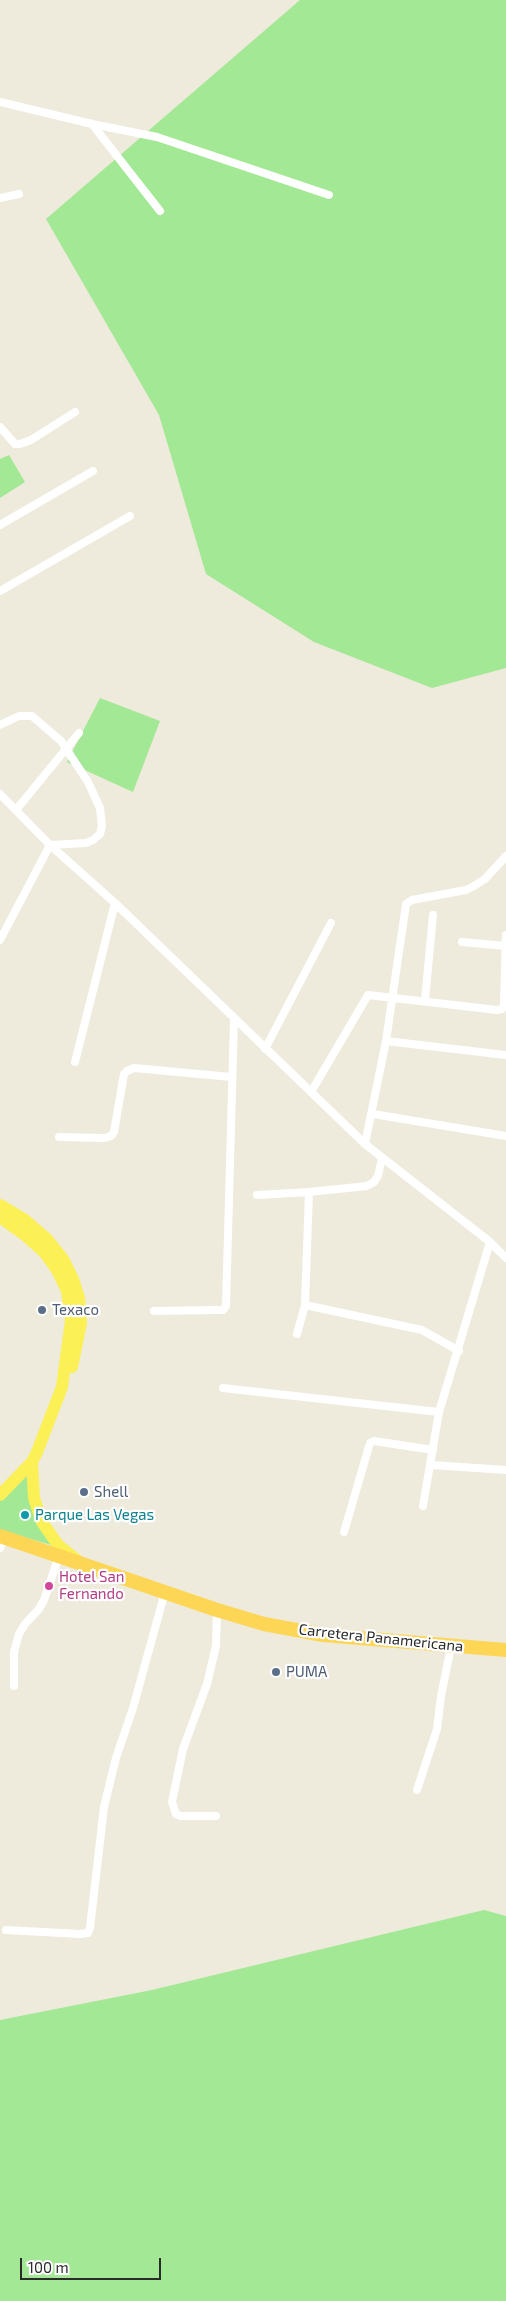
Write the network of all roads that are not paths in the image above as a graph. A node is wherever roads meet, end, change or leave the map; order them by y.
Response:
1 (0, 102) edge
2 (92, 124) junction
3 (19, 194) dead end
4 (329, 195) dead end
5 (0, 198) edge
6 (160, 212) dead end
7 (75, 412) dead end
8 (0, 427) edge
9 (93, 471) dead end
10 (130, 516) dead end
11 (0, 525) edge
12 (0, 591) edge
13 (0, 725) edge
14 (79, 733) dead end
15 (66, 748) junction
16 (0, 794) edge
17 (16, 810) junction
18 (50, 845) junction
19 (506, 856) edge
20 (115, 904) junction
21 (433, 915) dead end
22 (331, 923) dead end
23 (506, 935) edge
24 (0, 940) edge
25 (462, 942) dead end
26 (506, 946) edge
27 (393, 998) junction
28 (425, 1000) junction
29 (234, 1019) junction
30 (386, 1041) junction
31 (265, 1049) junction
32 (506, 1055) edge
33 (75, 1062) dead end
34 (232, 1078) junction
35 (311, 1092) junction
36 (373, 1114) junction
37 (506, 1136) edge
38 (59, 1137) dead end
39 (366, 1144) junction
40 (382, 1158) junction
41 (309, 1192) junction
42 (257, 1195) dead end
43 (0, 1205) edge
44 (0, 1217) edge
45 (490, 1242) junction
46 (506, 1258) edge
47 (305, 1305) junction
48 (154, 1311) dead end
49 (297, 1334) dead end
50 (459, 1351) junction
51 (62, 1387) junction
52 (223, 1388) dead end
53 (439, 1412) junction
54 (433, 1450) junction
55 (32, 1462) junction
56 (432, 1465) junction
57 (506, 1470) edge
58 (0, 1495) edge
59 (424, 1506) dead end
60 (344, 1532) dead end
61 (2, 1540) edge
62 (59, 1556) junction
63 (81, 1563) junction
64 (165, 1592) junction
65 (216, 1610) junction
66 (450, 1647) junction
67 (506, 1650) edge
68 (14, 1686) dead end
69 (417, 1790) dead end
70 (216, 1816) dead end
71 (6, 1930) dead end

1 - 2 street
2 - 4 street
2 - 6 street
3 - 5 street
7 - 8 street
9 - 11 street
10 - 12 street
13 - 15 street
14 - 15 street
15 - 17 street
15 - 18 street
16 - 17 street
17 - 18 street
18 - 20 street
18 - 24 street
19 - 27 street
20 - 29 street
20 - 33 street
21 - 28 street
22 - 31 street
23 - 26 street
25 - 26 street
26 - 28 street
27 - 28 street
27 - 30 street
27 - 35 street
29 - 31 street
29 - 34 street
30 - 32 street
30 - 36 street
31 - 35 street
34 - 38 street
34 - 48 street
35 - 39 street
36 - 37 street
36 - 39 street
39 - 40 street
40 - 41 street
40 - 45 street
41 - 42 street
41 - 47 street
43 - 51 main road
44 - 51 main road
45 - 46 street
45 - 50 street
47 - 49 street
47 - 50 street
50 - 53 street
51 - 55 main road
52 - 53 street
53 - 54 street
54 - 56 street
54 - 60 street
55 - 58 main road
55 - 63 main road
56 - 57 street
56 - 59 street
61 - 62 highway, Carretera Panamericana
62 - 63 highway, Carretera Panamericana
62 - 68 street
63 - 64 highway, Carretera Panamericana
64 - 65 highway, Carretera Panamericana
64 - 71 street
65 - 66 highway, Carretera Panamericana
65 - 70 street
66 - 67 highway, Carretera Panamericana
66 - 69 street

